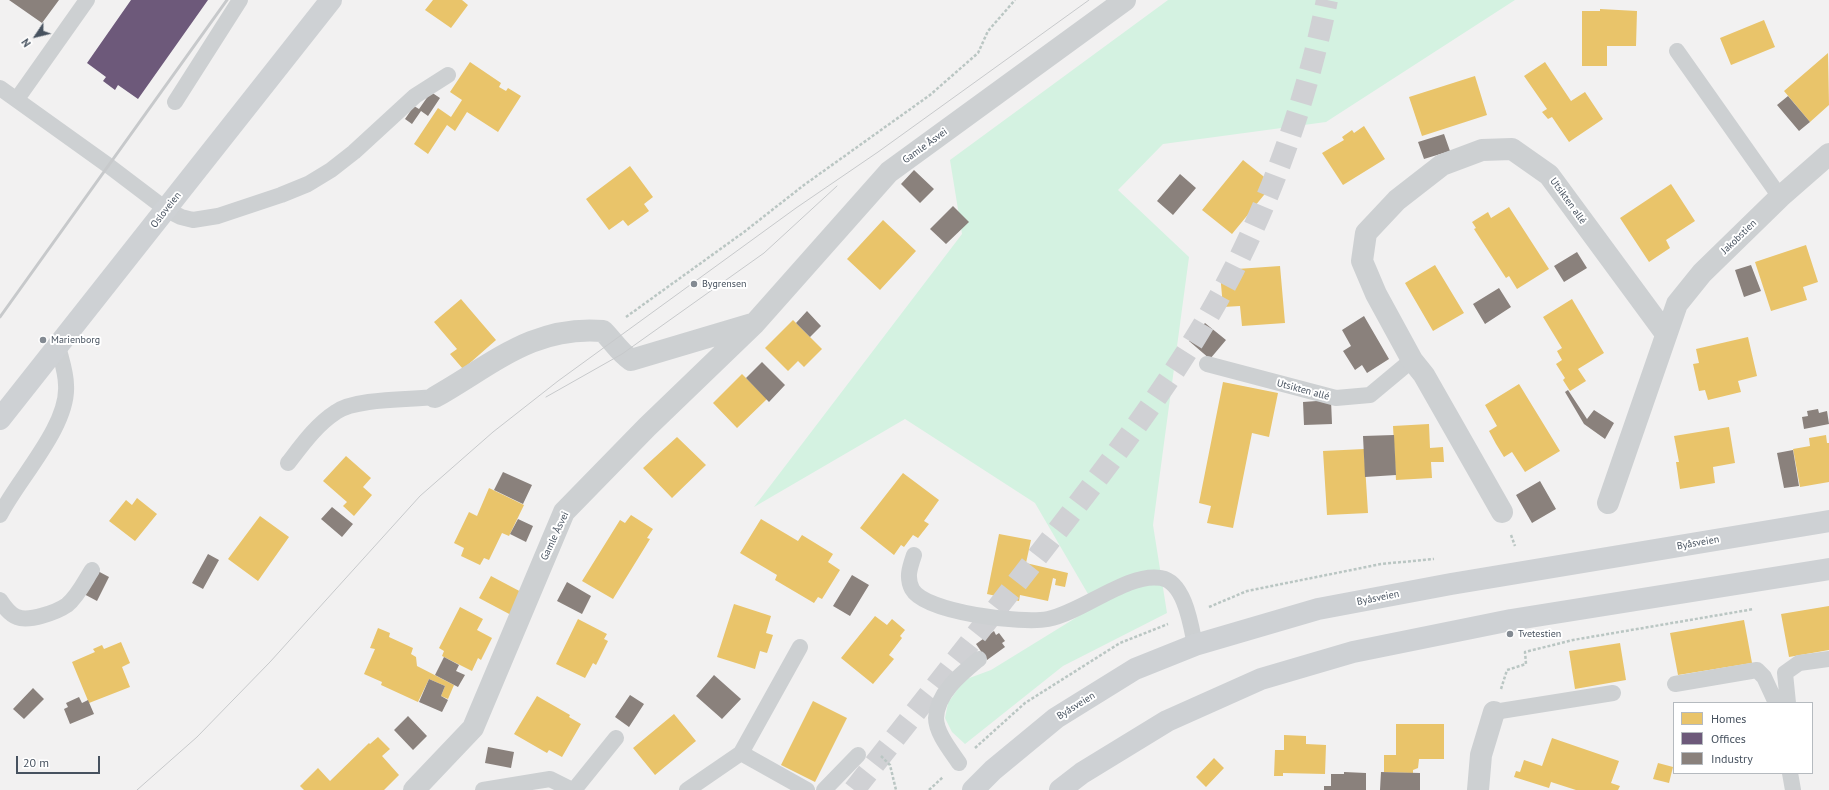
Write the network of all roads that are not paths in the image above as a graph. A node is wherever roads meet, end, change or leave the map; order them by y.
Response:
1 (87, 0) edge
2 (240, 0) edge
3 (331, 0) edge
4 (1125, 0) edge
5 (1677, 51) dead end
6 (448, 75) dead end
7 (0, 88) edge
8 (17, 99) junction
9 (175, 102) dead end
10 (1829, 154) edge
11 (1780, 196) junction
12 (167, 210) junction
13 (755, 323) junction
14 (1666, 334) junction
15 (58, 346) junction
16 (1412, 360) junction
17 (1206, 364) dead end
18 (435, 397) joint
19 (0, 419) edge
20 (288, 463) dead end
21 (1608, 503) dead end
22 (1502, 512) dead end
23 (0, 515) edge
24 (1829, 521) edge
25 (914, 555) dead end
26 (1829, 569) edge
27 (92, 570) dead end
28 (0, 600) edge
29 (1195, 645) junction
30 (800, 647) dead end
31 (979, 659) dead end
32 (1829, 659) edge
33 (1675, 684) dead end
34 (1613, 693) dead end
35 (1776, 702) edge
36 (1788, 702) edge
37 (1494, 712) joint
38 (616, 738) dead end
39 (741, 753) junction
40 (858, 755) road end
41 (959, 762) dead end
42 (1790, 774) edge
43 (414, 790) edge
44 (483, 790) edge
45 (573, 790) edge
46 (687, 790) edge
47 (807, 790) edge
48 (824, 790) edge
49 (973, 790) edge
50 (1060, 790) edge
51 (1478, 790) edge
52 (1793, 790) edge

1 - 8 lane
2 - 9 lane
3 - 12 main road, Osloveien
4 - 13 street, Gamle Åsvei
5 - 11 lane
6 - 12 lane
7 - 8 lane
8 - 12 lane
10 - 11 street, Jakobstien
11 - 14 street, Jakobstien
12 - 15 main road, Osloveien
13 - 18 street
13 - 43 street, Gamle Åsvei
14 - 16 street, Utsikten allé
14 - 21 street
15 - 19 main road, Osloveien
15 - 23 lane
16 - 17 lane, Utsikten allé
16 - 22 street, Utsikten allé
18 - 20 lane
24 - 29 main road, Byåsveien
25 - 29 lane
26 - 50 main road
27 - 28 lane
29 - 49 main road, Byåsveien
30 - 39 lane
31 - 41 lane
32 - 36 lane
33 - 35 lane
34 - 37 lane
37 - 51 street
38 - 45 lane
39 - 46 lane
39 - 47 lane
40 - 48 lane
42 - 52 lane
44 - 45 lane

